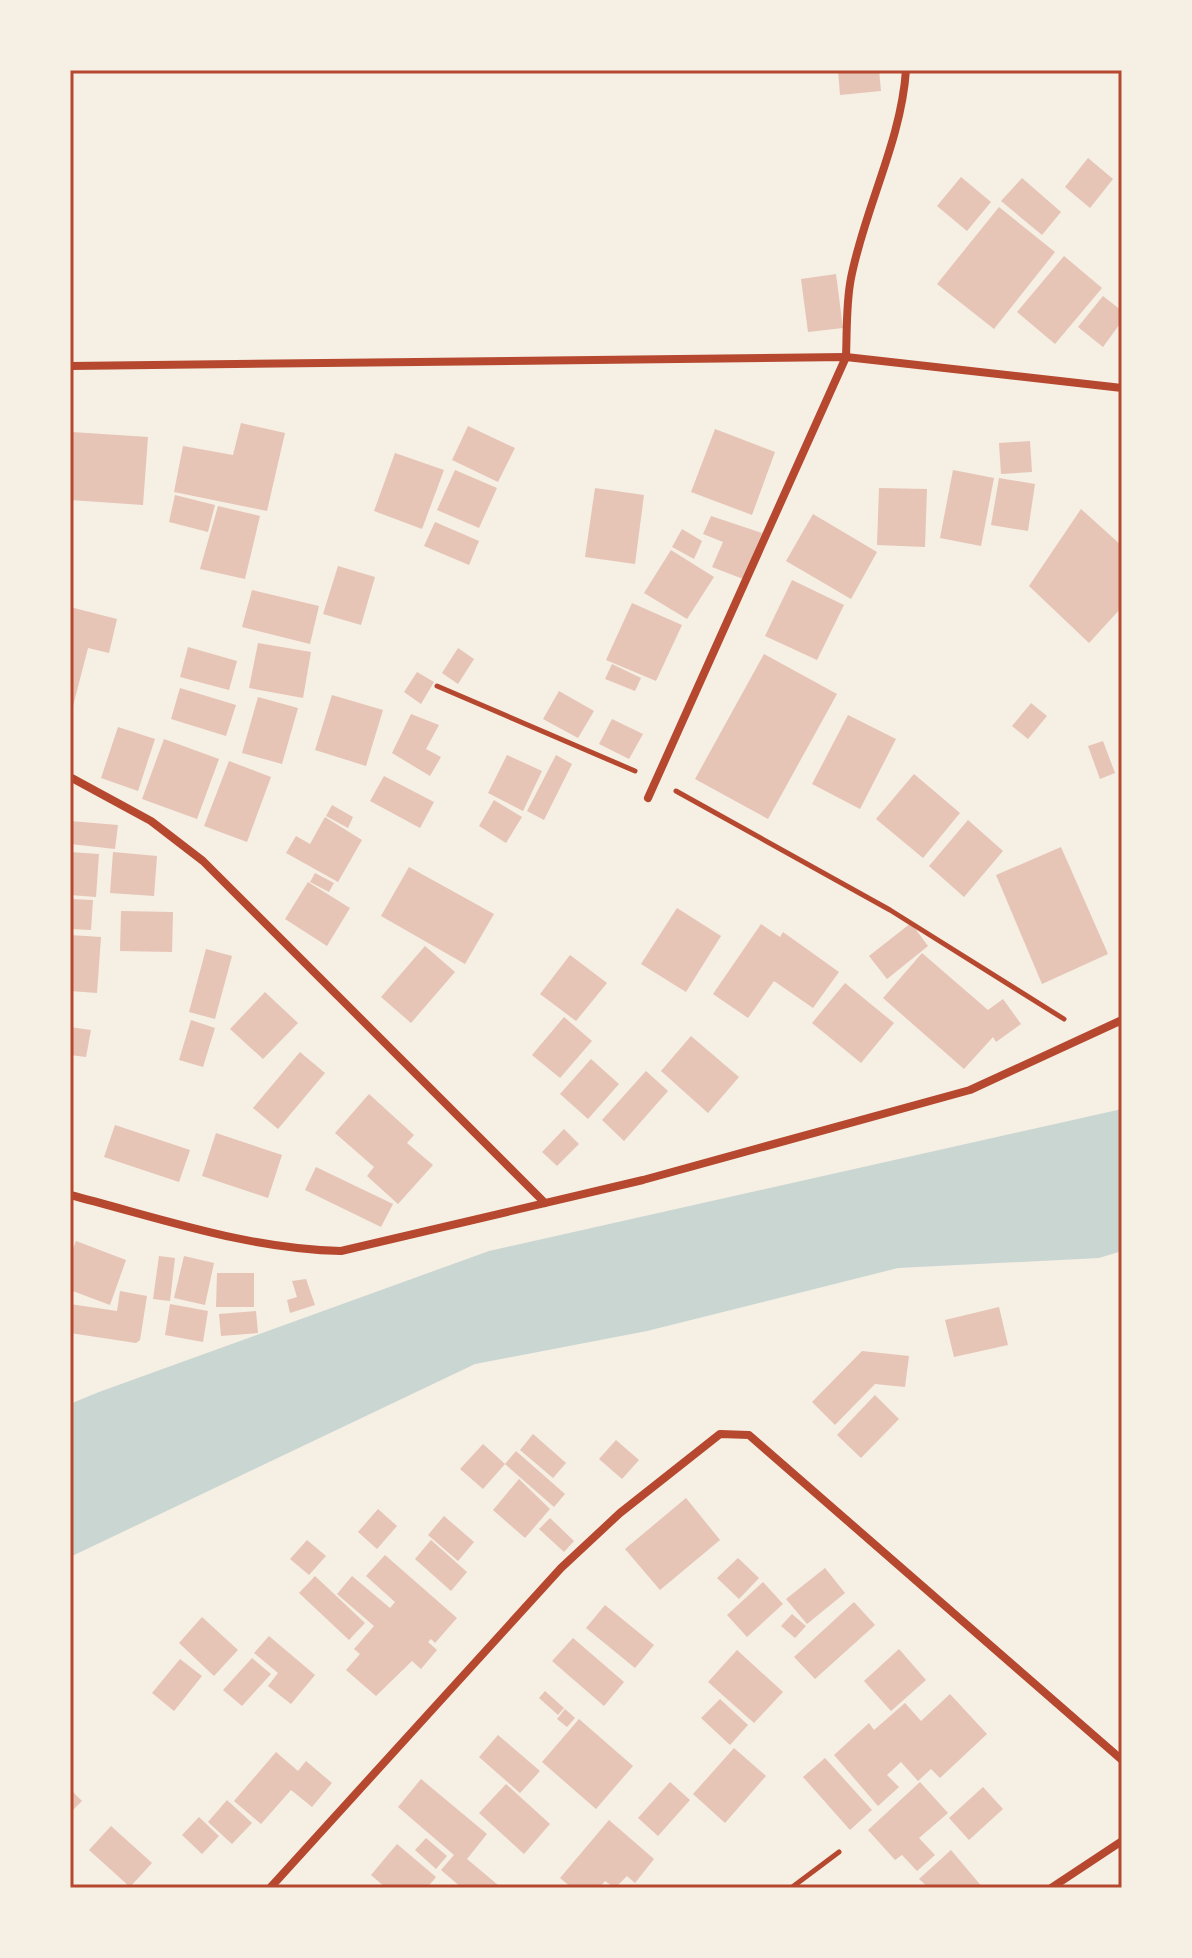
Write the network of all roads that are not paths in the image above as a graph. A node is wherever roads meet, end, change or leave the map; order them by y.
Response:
1 (906, 70) edge
2 (846, 357) junction
3 (70, 366) edge
4 (1122, 388) edge
5 (70, 777) edge
6 (648, 798) dead end
7 (1122, 1020) edge
8 (70, 1195) edge
9 (545, 1203) junction
10 (1122, 1760) edge
11 (1122, 1841) edge
12 (270, 1888) edge
13 (1051, 1888) edge

1 - 2 street
2 - 3 street
2 - 4 street
2 - 6 street
5 - 9 street
7 - 9 street
8 - 9 street
10 - 12 street
11 - 13 street

